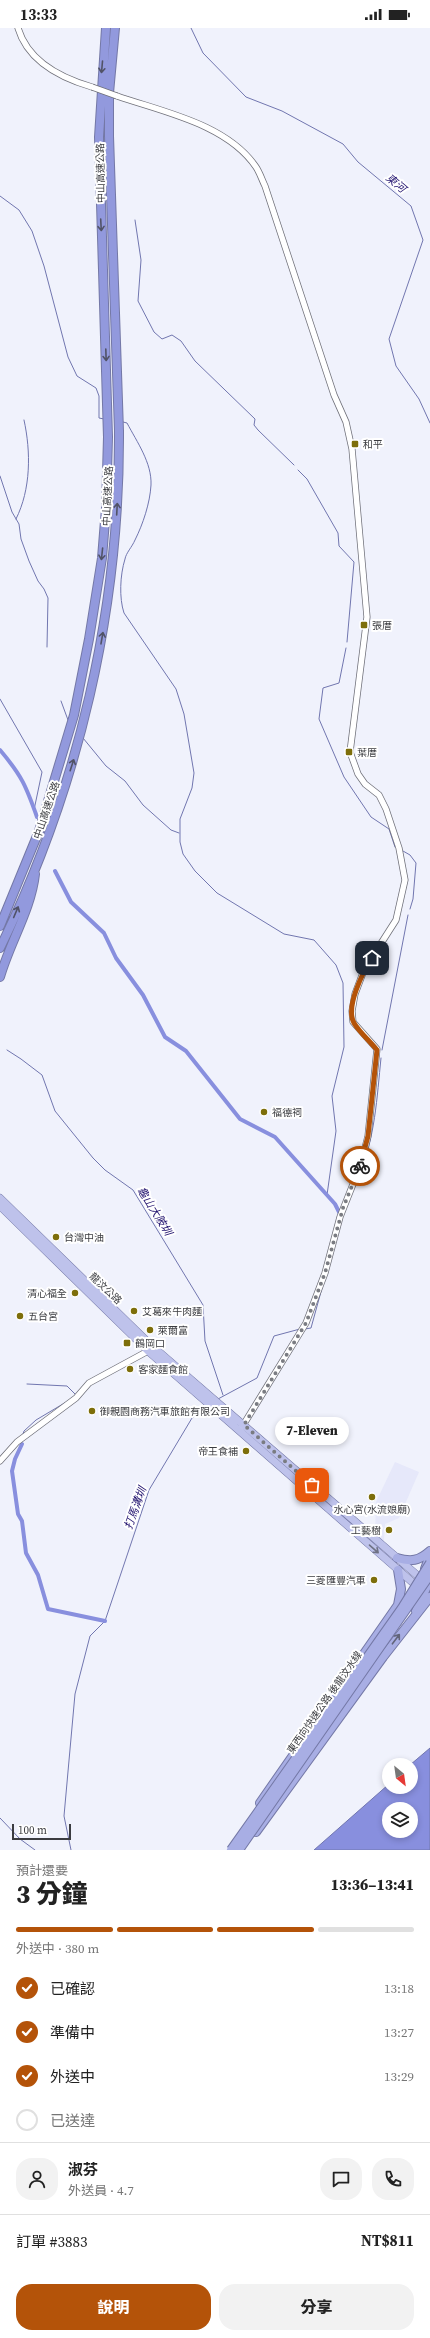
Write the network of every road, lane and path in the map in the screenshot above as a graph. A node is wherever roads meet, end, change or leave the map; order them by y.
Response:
1 (18, 28) edge
2 (106, 28) edge
3 (115, 28) edge
4 (37, 864) junction
5 (14, 897) junction
6 (0, 918) edge
7 (0, 926) edge
8 (0, 948) edge
9 (0, 977) edge
10 (0, 1198) edge
11 (0, 1206) edge
12 (149, 1348) junction
13 (242, 1428) junction
14 (0, 1461) edge
15 (430, 1551) edge
16 (430, 1555) edge
17 (397, 1558) junction
18 (430, 1563) edge
19 (398, 1570) junction
20 (430, 1576) edge
21 (426, 1585) edge
22 (430, 1597) edge
23 (398, 1605) junction
24 (414, 1616) junction
25 (240, 1838) junction
26 (232, 1850) edge
27 (239, 1850) edge

1 - 13 street, bridge
2 -> 5 highway, 中山高速公路
4 -> 3 highway, 中山高速公路
8 -> 4 highway, 中山高速公路
4 - 9 highway
5 - 6 highway
5 - 7 highway, 中山高速公路
10 - 12 main road, 龍汶公路
11 - 12 main road, 龍汶公路
12 - 13 main road, 龍汶公路
12 - 14 street
13 - 17 main road
13 -> 19 main road
15 - 17 highway
16 - 21 highway
17 - 21 main road
18 - 25 highway, 東西向快速公路 後龍汶水線, bridge
19 - 21 main road
19 - 23 highway
20 - 27 highway, 東西向快速公路 後龍汶水線, bridge
21 - 22 main road
21 - 23 highway
21 - 24 highway
22 - 24 highway
23 - 25 highway
27 -> 24 highway
25 - 26 highway, 東西向快速公路 後龍汶水線, bridge

